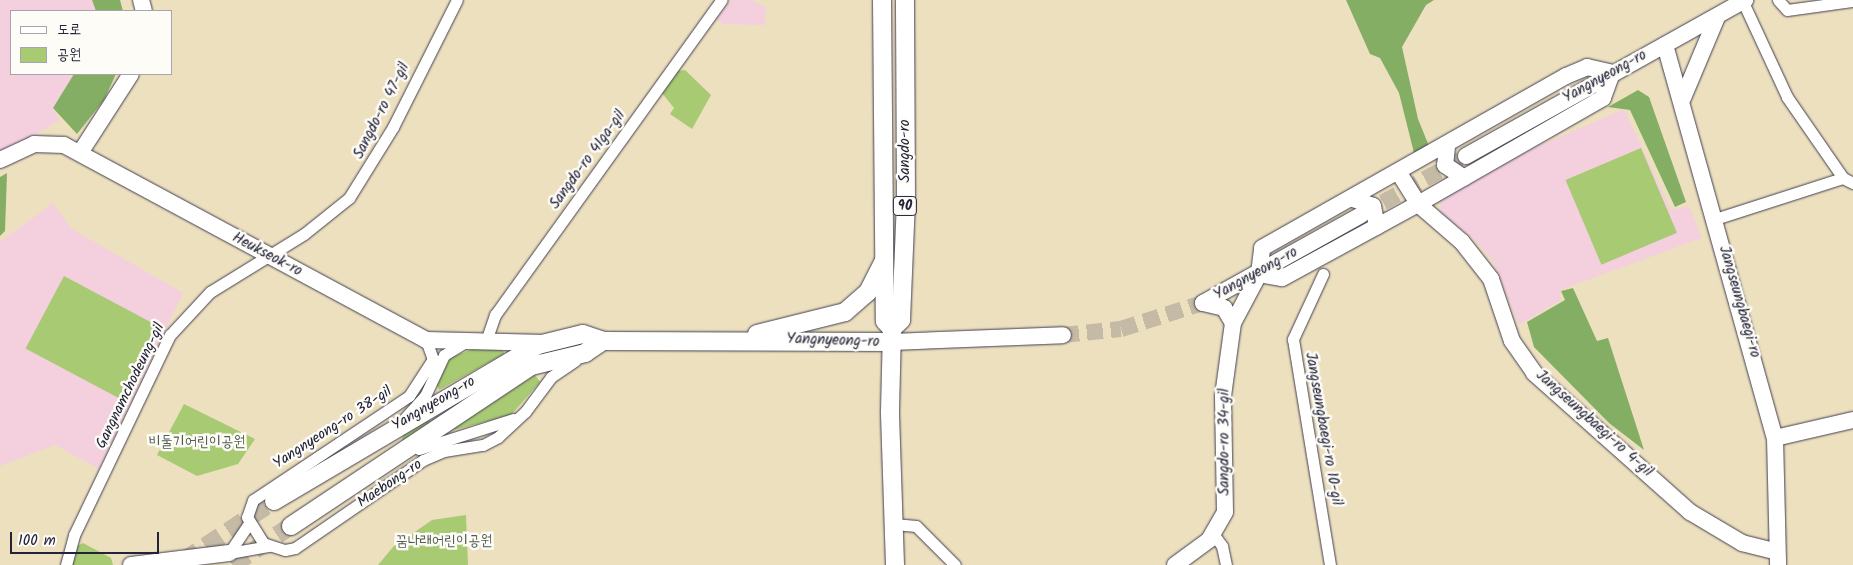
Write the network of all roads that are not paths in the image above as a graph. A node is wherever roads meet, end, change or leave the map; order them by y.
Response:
1 (458, 0) edge
2 (721, 0) edge
3 (882, 0) edge
4 (905, 0) edge
5 (1778, 0) edge
6 (1744, 1) edge
7 (1853, 1) edge
8 (1717, 17) junction
9 (1665, 45) junction
10 (1612, 72) junction
11 (130, 75) edge
12 (1684, 98) junction
13 (1447, 147) junction
14 (80, 153) junction
15 (1466, 156) tunnel mouth
16 (0, 160) edge
17 (1399, 173) junction
18 (1464, 178) junction
19 (1848, 181) edge
20 (1354, 200) junction
21 (1418, 204) junction
22 (1360, 215) tunnel mouth
23 (1715, 219) junction
24 (1377, 227) junction
25 (268, 256) junction
26 (886, 256) junction
27 (1259, 274) junction
28 (1323, 274) dead end
29 (1233, 324) junction
30 (1063, 335) tunnel mouth
31 (892, 336) junction
32 (742, 338) junction
33 (486, 341) junction
34 (603, 341) junction
35 (465, 342) junction
36 (545, 343) junction
37 (586, 352) junction
38 (437, 353) junction
39 (523, 414) junction
40 (1853, 420) edge
41 (396, 425) junction
42 (1775, 438) junction
43 (376, 471) junction
44 (274, 500) tunnel mouth
45 (248, 523) junction
46 (894, 524) junction
47 (291, 526) tunnel mouth
48 (1214, 535) junction
49 (269, 546) junction
50 (229, 553) junction
51 (1777, 559) edge
52 (66, 565) edge
53 (131, 565) edge
54 (895, 565) edge
55 (955, 565) edge
56 (1175, 565) edge
57 (1226, 565) edge
58 (1330, 565) edge

1 - 25 street, Sangdo-ro 47-gil
2 - 33 street, Sangdo-ro 41ga-gil
3 - 26 main road, Sangdo-ro / 90
4 - 31 main road, Sangdo-ro / 90
5 - 7 street
6 - 8 main road, Yangnyeong-ro
6 - 19 street
8 - 9 main road, Yangnyeong-ro
8 - 12 main road
9 - 10 main road, Yangnyeong-ro
9 - 12 main road, Jangseungbaegi-ro
10 - 13 main road
10 - 15 main road, Yangnyeong-ro
10 - 18 main road
11 - 14 main road
12 - 23 main road, Jangseungbaegi-ro
13 - 17 main road
13 - 18 main road
14 - 16 main road, Heukseok-ro
14 - 25 main road, Heukseok-ro
17 - 20 main road
17 - 21 main road, Jangseungbaegi-ro 4-gil
18 - 21 main road
19 - 23 street
20 - 24 main road
20 - 27 main road
21 - 24 main road
21 - 51 main road, Jangseungbaegi-ro 4-gil
22 - 27 main road, Yangnyeong-ro
23 - 42 main road, Jangseungbaegi-ro
24 - 27 main road
25 - 38 main road, Heukseok-ro
25 - 52 street, Gangnamchodeung-gil
26 - 31 main road, Sangdo-ro / 90
26 - 32 main road
27 - 29 main road, Sangdo-ro 34-gil
27 - 29 main road, Yangnyeong-ro
28 - 58 street, Jangseungbaegi-ro 10-gil
29 - 48 main road, Sangdo-ro 34-gil
30 - 31 main road, Yangnyeong-ro
31 - 32 main road, Yangnyeong-ro
31 - 46 main road, Sangdo-ro / 90
32 - 34 main road, Yangnyeong-ro
33 - 35 main road, Heukseok-ro
33 - 36 main road, Heukseok-ro
34 - 36 main road, Yangnyeong-ro
34 - 37 main road, Yangnyeong-ro
35 - 38 main road, Heukseok-ro
35 - 38 street
36 - 41 main road, Yangnyeong-ro
37 - 39 street
37 - 43 main road, Yangnyeong-ro
38 - 41 street
38 - 45 street, Yangnyeong-ro 38-gil
39 - 43 street
39 - 49 street, Maebong-ro
40 - 42 main road
41 - 44 main road, Yangnyeong-ro
42 - 51 main road, Jangseungbaegi-ro
43 - 47 main road, Yangnyeong-ro
45 - 49 street
45 - 50 street, Yangnyeong-ro 38-gil
46 - 54 main road, Sangdo-ro / 90
46 - 55 street
48 - 56 main road, Sangdo-ro 34-gil
48 - 57 street
49 - 50 street, Maebong-ro
50 - 53 main road

